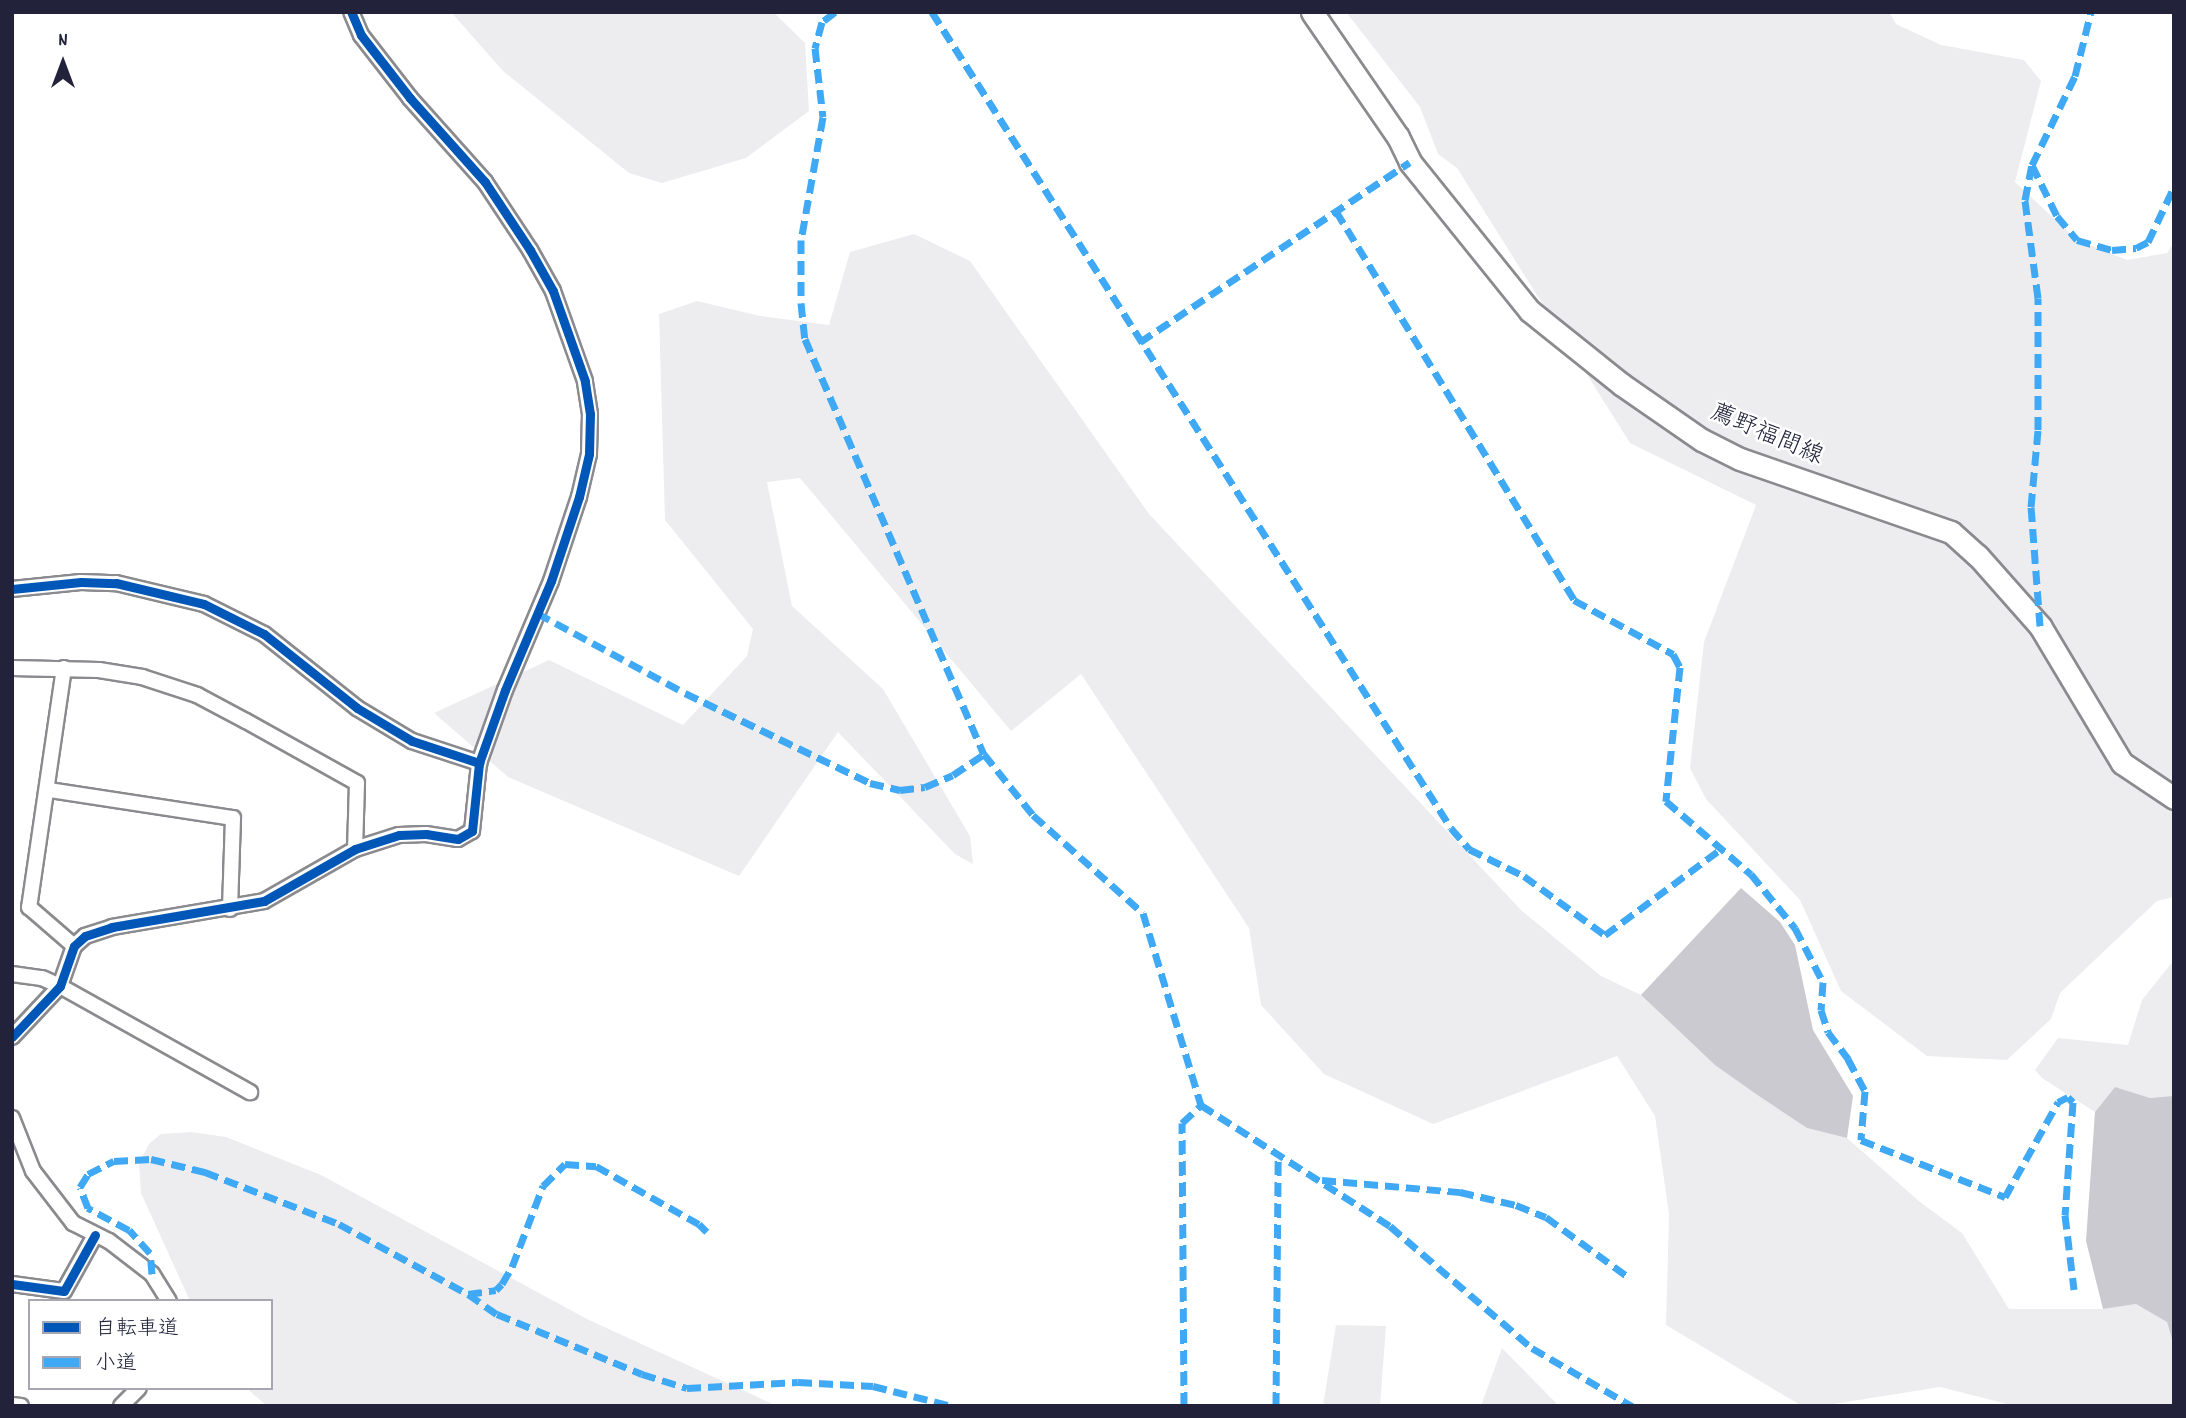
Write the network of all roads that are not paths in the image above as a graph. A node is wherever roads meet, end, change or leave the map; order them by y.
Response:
1 (351, 12) edge
2 (1312, 12) edge
3 (12, 589) edge
4 (12, 668) edge
5 (64, 668) junction
6 (479, 763) junction
7 (49, 790) junction
8 (2174, 798) edge
9 (355, 849) junction
10 (230, 909) junction
11 (74, 946) junction
12 (12, 974) edge
13 (60, 986) junction
14 (12, 1037) edge
15 (250, 1092) dead end
16 (12, 1118) edge
17 (12, 1162) edge
18 (29, 1164) junction
19 (95, 1235) junction
20 (12, 1284) edge
21 (168, 1299) edge
22 (137, 1390) edge
23 (12, 1405) edge
24 (20, 1406) edge
25 (121, 1406) edge

1 - 6 street
2 - 8 main road, 薦野福間線
3 - 6 street
4 - 5 street
5 - 7 street
5 - 9 street
6 - 9 street
7 - 10 street
7 - 11 street
9 - 10 street
10 - 11 street
11 - 13 street
12 - 13 street
13 - 14 street
13 - 15 street
16 - 18 street
17 - 18 street
18 - 19 street
19 - 20 street
19 - 21 street
22 - 25 street
23 - 24 street

